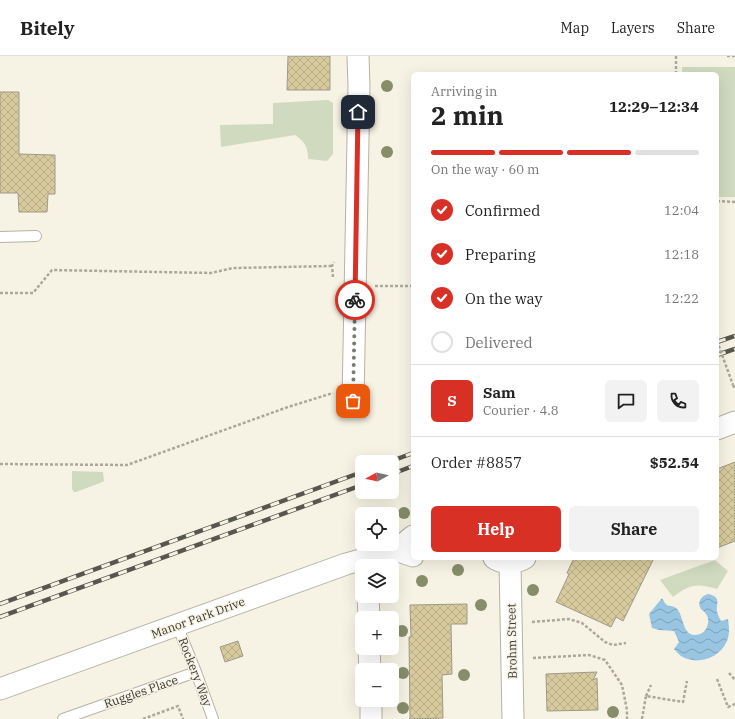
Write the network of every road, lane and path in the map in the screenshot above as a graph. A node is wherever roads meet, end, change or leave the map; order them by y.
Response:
1 (358, 56) edge
2 (676, 56) edge
3 (727, 56) edge
4 (735, 56) edge
5 (676, 72) edge
6 (719, 201) edge
7 (735, 202) edge
8 (36, 236) dead end
9 (0, 237) edge
10 (346, 261) junction
11 (332, 266) junction
12 (333, 278) dead end
13 (374, 286) dead end
14 (411, 286) edge
15 (0, 293) edge
16 (719, 346) edge
17 (735, 389) edge
18 (345, 396) joint
19 (735, 422) edge
20 (719, 428) edge
21 (0, 464) edge
22 (411, 540) edge
23 (405, 553) edge
24 (380, 559) edge
25 (509, 560) edge
26 (355, 564) edge
27 (512, 623) junction
28 (177, 626) junction
29 (626, 643) dead end
30 (512, 659) junction
31 (196, 672) junction
32 (729, 673) dead end
33 (717, 679) dead end
34 (735, 680) edge
35 (687, 681) dead end
36 (651, 685) dead end
37 (0, 689) edge
38 (646, 696) junction
39 (735, 704) edge
40 (370, 707) edge
41 (64, 719) edge
42 (143, 719) edge
43 (183, 719) edge
44 (213, 719) edge
45 (371, 719) edge
46 (514, 719) edge
47 (627, 719) edge
48 (642, 719) edge

1 - 10 street
2 - 5 path
3 - 4 path
6 - 7 path
8 - 9 lane
10 - 11 path
10 - 11 path
10 - 18 street
11 - 12 path
11 - 15 path
13 - 14 path
16 - 17 path, bridge
18 - 21 path
19 - 20 street
22 - 23 street, Manor Park Drive
23 - 24 street, Manor Park Drive
25 - 27 street, Brohm Street
26 - 28 street, Manor Park Drive
27 - 29 path
27 - 30 street, Brohm Street
28 - 31 lane, Rockery Way
28 - 37 street, Manor Park Drive
30 - 46 street, Brohm Street
30 - 47 path
31 - 41 lane, Ruggles Place
31 - 44 lane, Rockery Way
32 - 34 path
33 - 39 path
35 - 38 path
36 - 38 path
38 - 48 path
40 - 45 street
42 - 43 path

